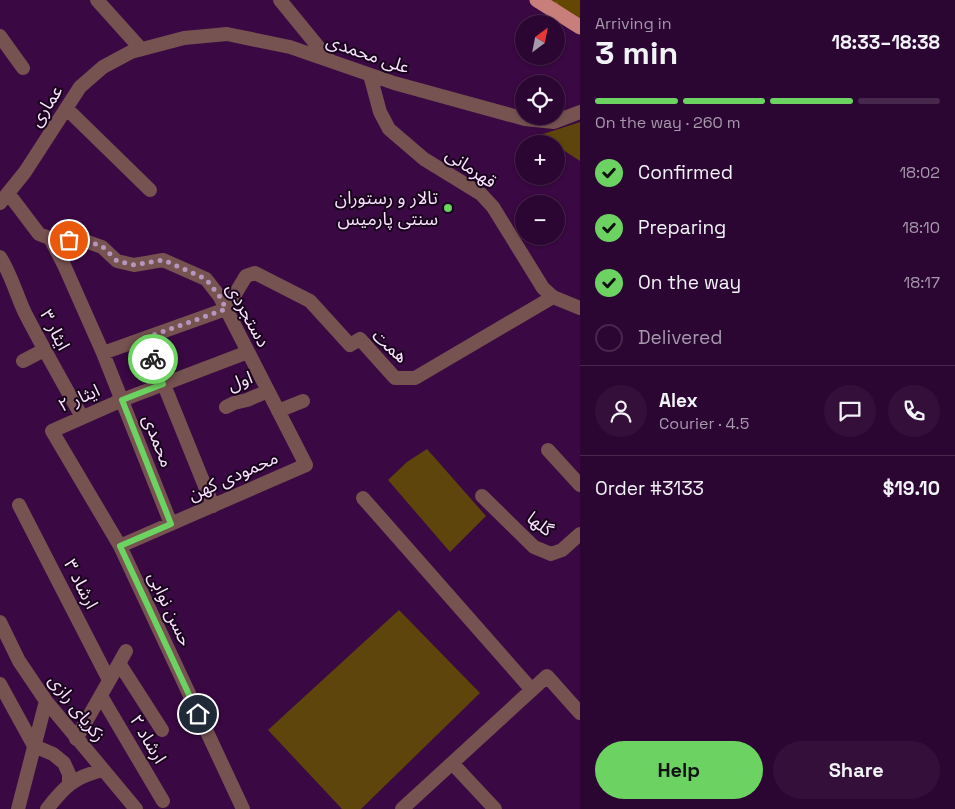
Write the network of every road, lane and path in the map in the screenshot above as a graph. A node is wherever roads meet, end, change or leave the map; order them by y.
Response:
1 (97, 0) edge
2 (280, 0) edge
3 (537, 0) edge
4 (580, 27) edge
5 (0, 36) edge
6 (141, 49) junction
7 (329, 61) junction
8 (23, 68) dead end
9 (370, 75) junction
10 (67, 109) junction
11 (580, 112) edge
12 (150, 190) dead end
13 (2, 200) edge
14 (50, 238) junction
15 (0, 257) edge
16 (553, 296) junction
17 (580, 308) edge
18 (226, 309) junction
19 (145, 338) junction
20 (44, 350) junction
21 (248, 352) junction
22 (103, 353) junction
23 (23, 361) dead end
24 (163, 384) junction
25 (268, 391) junction
26 (122, 400) junction
27 (303, 401) dead end
28 (226, 407) dead end
29 (278, 410) junction
30 (82, 418) junction
31 (52, 431) joint
32 (548, 450) dead end
33 (306, 465) joint
34 (580, 485) edge
35 (482, 496) dead end
36 (363, 498) dead end
37 (19, 505) dead end
38 (213, 506) junction
39 (171, 524) junction
40 (580, 534) edge
41 (120, 546) junction
42 (0, 622) edge
43 (109, 680) junction
44 (0, 684) edge
45 (532, 690) junction
46 (101, 696) junction
47 (46, 701) junction
48 (580, 713) edge
49 (162, 730) dead end
50 (76, 739) junction
51 (34, 746) junction
52 (452, 763) junction
53 (103, 770) junction
54 (69, 783) junction
55 (163, 800) dead end
56 (18, 809) edge
57 (47, 809) edge
58 (136, 809) edge
59 (242, 809) edge
60 (402, 809) edge
61 (495, 809) edge

1 - 6 street
2 - 7 street
3 - 4 main road
5 - 8 street
6 - 7 street, علی محمدی
6 - 10 street, عماری
7 - 9 street, علی محمدی
9 - 11 street, علی محمدی
9 - 16 street, قهرمانی
10 - 12 street
10 - 13 street, عماری
13 - 14 street
14 - 18 street, دستجردی
14 - 22 street, محمدی
15 - 20 street, ایثار ۳
16 - 17 street, قهرمانی
16 - 18 street, همت
18 - 19 street
18 - 21 street, دستجردی
19 - 22 street
19 - 24 street
20 - 23 street
20 - 30 street, ایثار ۳
21 - 24 street, ایثار ۲
21 - 25 street, دستجردی
22 - 26 street, محمدی
24 - 26 street, ایثار ۲
24 - 38 street
25 - 28 street, اول
25 - 29 street, دستجردی
26 - 30 street, ایثار ۲
26 - 39 street, محمدی
27 - 29 street
29 - 33 street, دستجردی
30 - 31 street, ایثار ۲
31 - 41 street, حسن نوابی
32 - 34 street
33 - 38 street, محمودی کهن
35 - 40 street, گلها
36 - 45 street
37 - 43 street, ارشاد ۳
38 - 39 street, محمودی کهن
39 - 41 street, محمودی کهن
41 - 59 street, حسن نوابی
42 - 47 street, زکریای رازی
43 - 46 street
43 - 49 street, ارشاد ۲
44 - 51 street
45 - 48 street
45 - 52 street
46 - 50 street
46 - 55 street, ارشاد ۲
47 - 50 street, زکریای رازی
47 - 51 street
50 - 53 street, زکریای رازی
51 - 54 street
51 - 56 street
52 - 60 street
52 - 61 street
53 - 54 street
53 - 58 street, زکریای رازی
54 - 57 street

